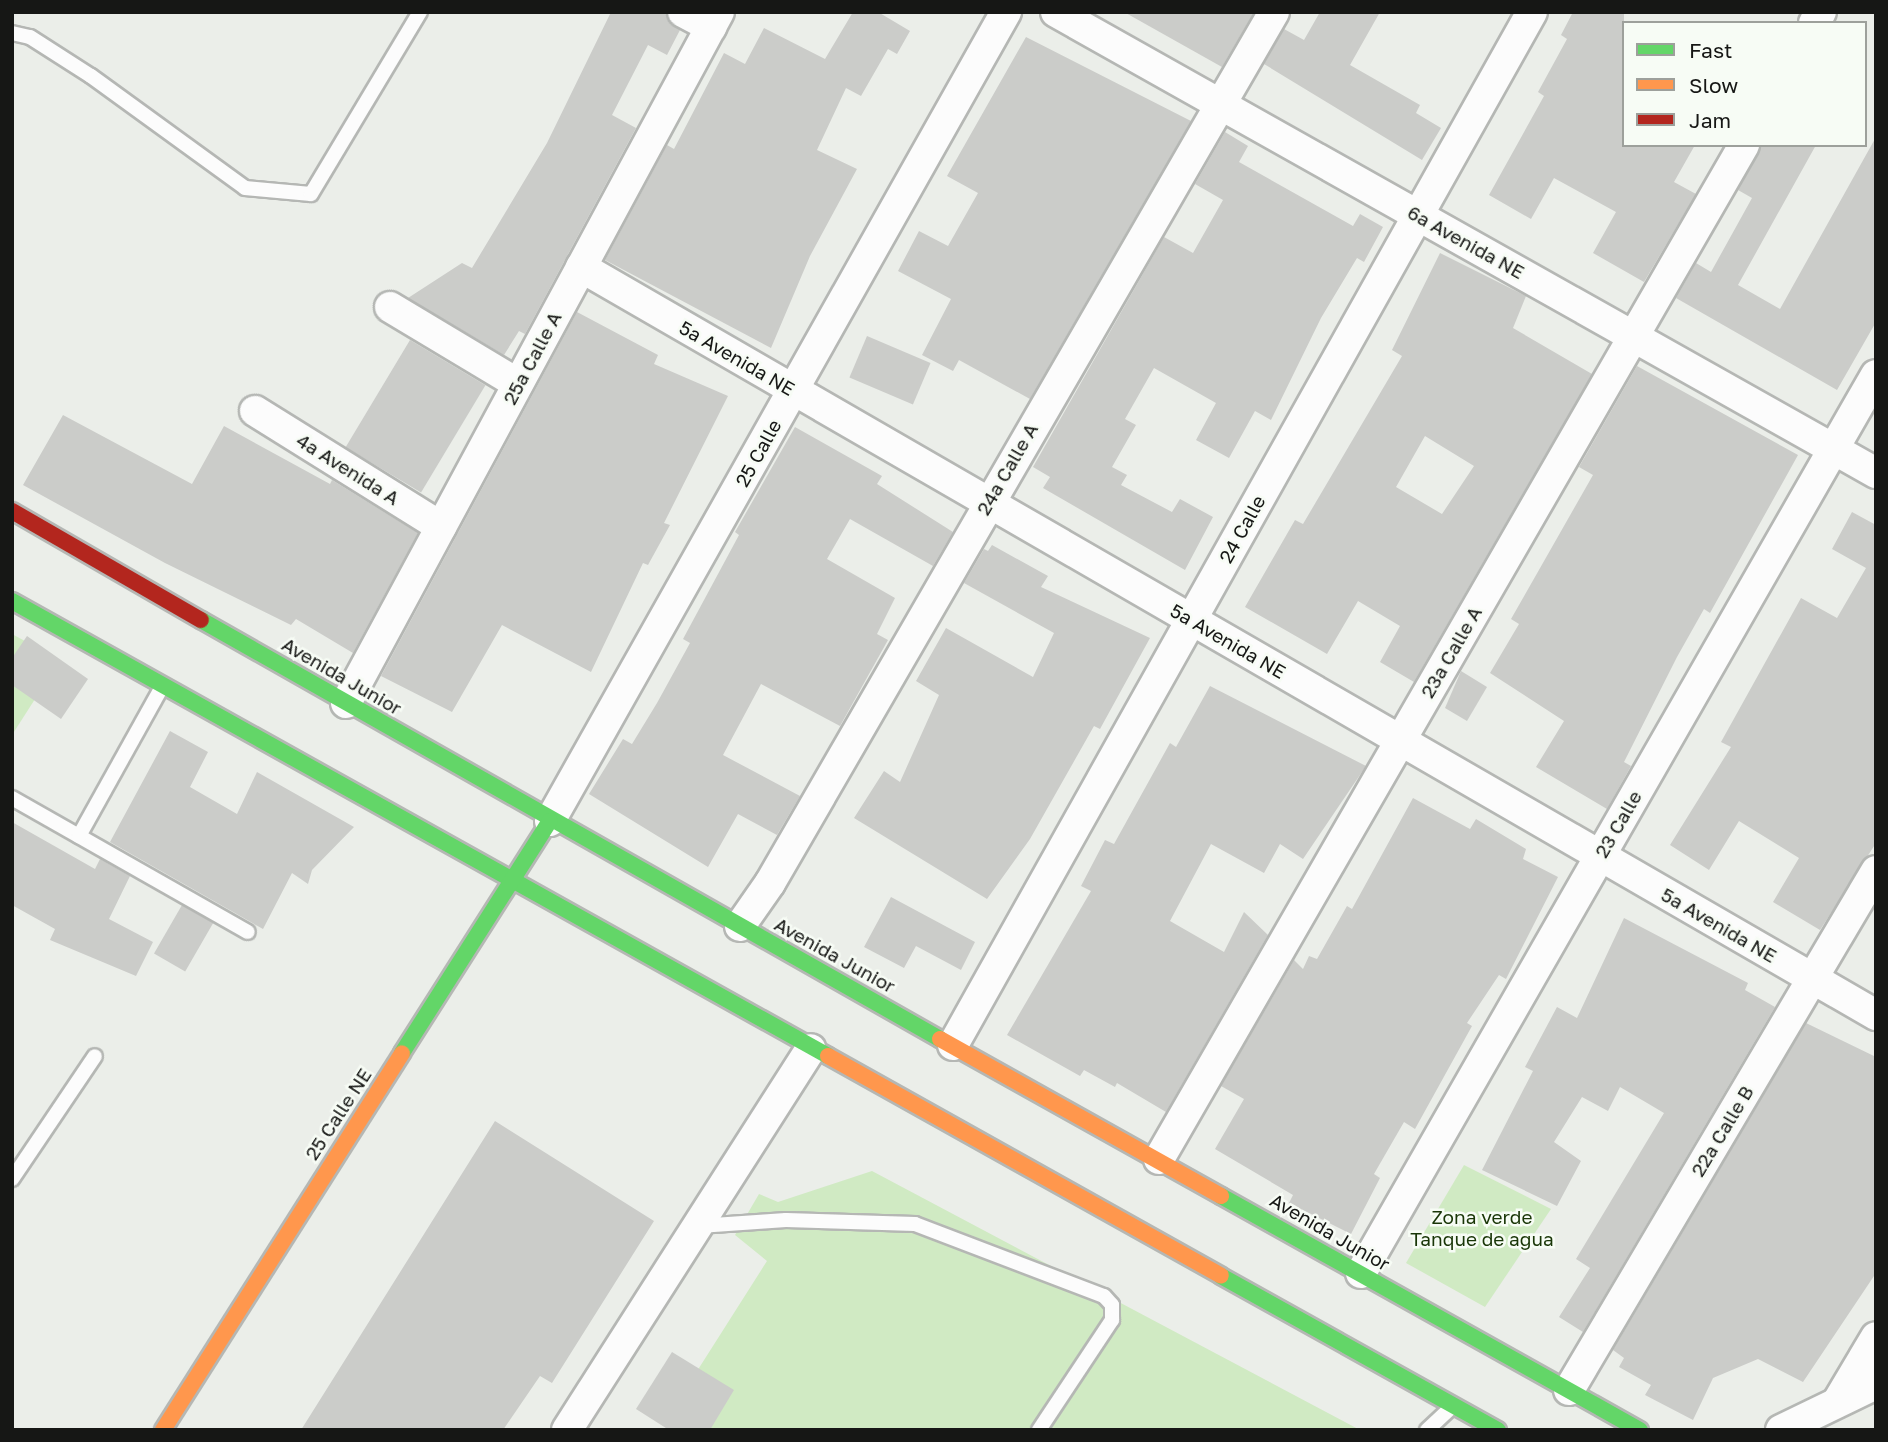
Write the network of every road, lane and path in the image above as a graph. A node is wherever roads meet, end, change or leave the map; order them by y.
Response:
1 (420, 12) edge
2 (683, 12) edge
3 (1006, 12) edge
4 (1056, 12) edge
5 (1274, 12) edge
6 (1532, 12) edge
7 (715, 20) edge
8 (12, 33) edge
9 (1221, 105) junction
10 (1743, 147) edge
11 (1418, 215) junction
12 (581, 267) junction
13 (390, 307) dead end
14 (1634, 336) junction
15 (1876, 375) edge
16 (519, 384) junction
17 (793, 390) junction
18 (255, 411) dead end
19 (1833, 449) junction
20 (1876, 473) edge
21 (987, 502) junction
22 (12, 511) edge
23 (441, 527) junction
24 (12, 601) edge
25 (1191, 620) junction
26 (163, 686) junction
27 (346, 703) junction
28 (1400, 741) junction
29 (12, 798) edge
30 (551, 821) junction
31 (79, 836) junction
32 (1600, 856) junction
33 (1876, 871) edge
34 (511, 882) junction
35 (740, 926) junction
36 (248, 932) dead end
37 (1812, 979) junction
38 (1876, 1016) edge
39 (953, 1045) junction
40 (811, 1049) junction
41 (95, 1056) dead end
42 (1159, 1159) junction
43 (12, 1179) edge
44 (698, 1226) junction
45 (1361, 1273) junction
46 (1876, 1337) edge
47 (1876, 1384) edge
48 (1569, 1390) junction
49 (1838, 1401) junction
50 (1454, 1406) junction
51 (163, 1430) edge
52 (567, 1430) edge
53 (1039, 1430) edge
54 (1427, 1430) edge
55 (1498, 1430) edge
56 (1640, 1430) edge
57 (1782, 1430) edge

1 - 8 lane
2 - 7 street
3 - 17 street, 25 Calle
4 - 9 street, 6a Avenida NE
5 - 9 street, 24a Calle A
6 - 11 street, 24 Calle
7 - 12 street, 25a Calle A
9 - 11 street, 6a Avenida NE
9 - 21 street, 24a Calle A
10 - 14 street, 23a Calle A
11 - 14 street, 6a Avenida NE
11 - 25 street, 24 Calle
12 - 16 street, 25a Calle A
12 - 17 street, 5a Avenida NE
13 - 16 street
14 - 19 street, 6a Avenida NE
14 - 28 street, 23a Calle A
15 - 19 street, 23 Calle
16 - 23 street, 25a Calle A
17 - 21 street, 5a Avenida NE
17 - 30 street, 25 Calle
18 - 23 street, 4a Avenida A
19 - 20 street, 6a Avenida NE
19 - 32 street, 23 Calle
21 - 25 street, 5a Avenida NE
21 - 35 street, 24a Calle A
22 - 27 main road, Avenida Junior
23 - 27 street, 25a Calle A
24 - 26 main road
25 - 28 street, 5a Avenida NE
25 - 39 street, 24 Calle
26 - 31 lane
26 - 34 main road
27 - 30 main road, Avenida Junior
28 - 32 street, 5a Avenida NE
28 - 42 street, 23a Calle A
29 - 31 lane
30 - 34 main road, 25 Calle NE
30 - 35 main road, Avenida Junior
31 - 36 lane
32 - 37 street, 5a Avenida NE
32 - 45 street, 23 Calle
33 - 37 street, 22a Calle B
34 - 40 main road
34 - 51 main road, 25 Calle NE
35 - 39 main road, Avenida Junior
37 - 38 street, 5a Avenida NE
37 - 48 street, 22a Calle B
39 - 42 main road, Avenida Junior
40 - 44 street
40 - 50 main road
41 - 43 lane
42 - 45 main road, Avenida Junior
44 - 52 street
44 - 53 lane
45 - 48 main road, Avenida Junior
46 - 49 street
47 - 49 street
48 - 56 main road, Avenida Junior
49 - 57 street
50 - 54 lane
50 - 55 main road

